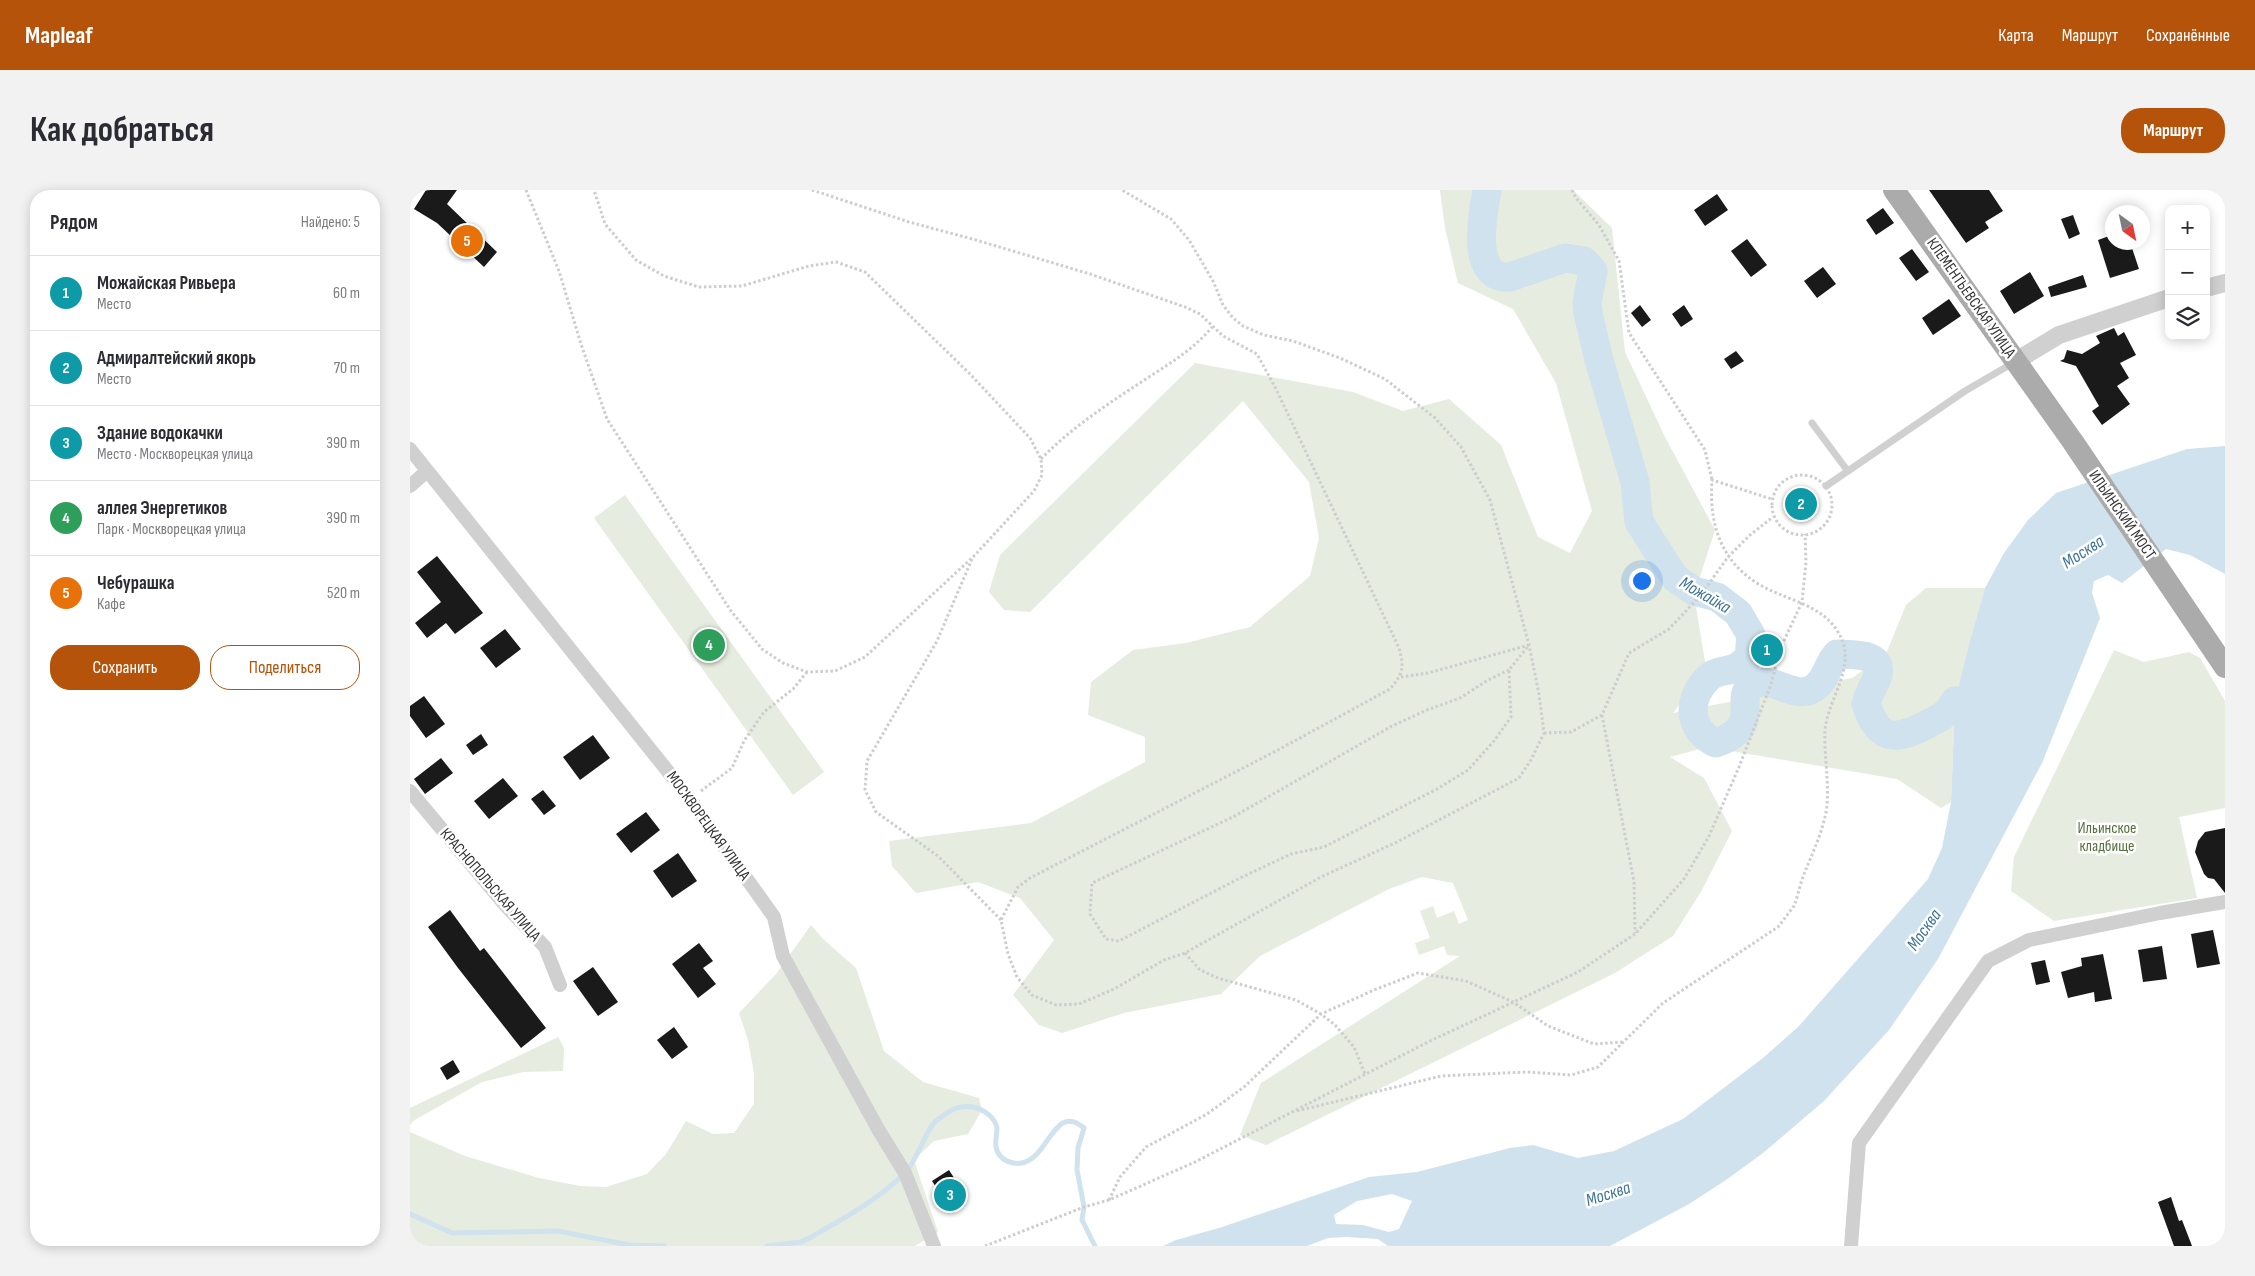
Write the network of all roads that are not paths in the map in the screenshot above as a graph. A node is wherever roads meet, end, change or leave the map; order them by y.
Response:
1 (1894, 190) edge
2 (2225, 283) edge
3 (2210, 287) edge
4 (2165, 299) edge
5 (2016, 361) junction
6 (1812, 423) dead end
7 (2073, 442) joint
8 (410, 448) edge
9 (1847, 470) junction
10 (427, 471) junction
11 (410, 486) edge
12 (1826, 486) road end
13 (2225, 667) edge
14 (410, 791) edge
15 (2225, 902) edge
16 (560, 985) dead end
17 (934, 1246) edge
18 (1851, 1246) edge

1 - 5 main road, КЛЕМЕНТЬЕВСКАЯ УЛИЦА
2 - 3 street
4 - 5 street
5 - 7 main road, КЛЕМЕНТЬЕВСКАЯ УЛИЦА
5 - 9 lane
6 - 9 lane
7 - 13 main road, ИЛЬИНСКИЙ МОСТ
8 - 10 street, МОСКВОРЕЦКАЯ УЛИЦА
9 - 12 lane
10 - 11 street
10 - 17 street, МОСКВОРЕЦКАЯ УЛИЦА
14 - 16 street, КРАСНОПОЛЬСКАЯ УЛИЦА
15 - 18 street

